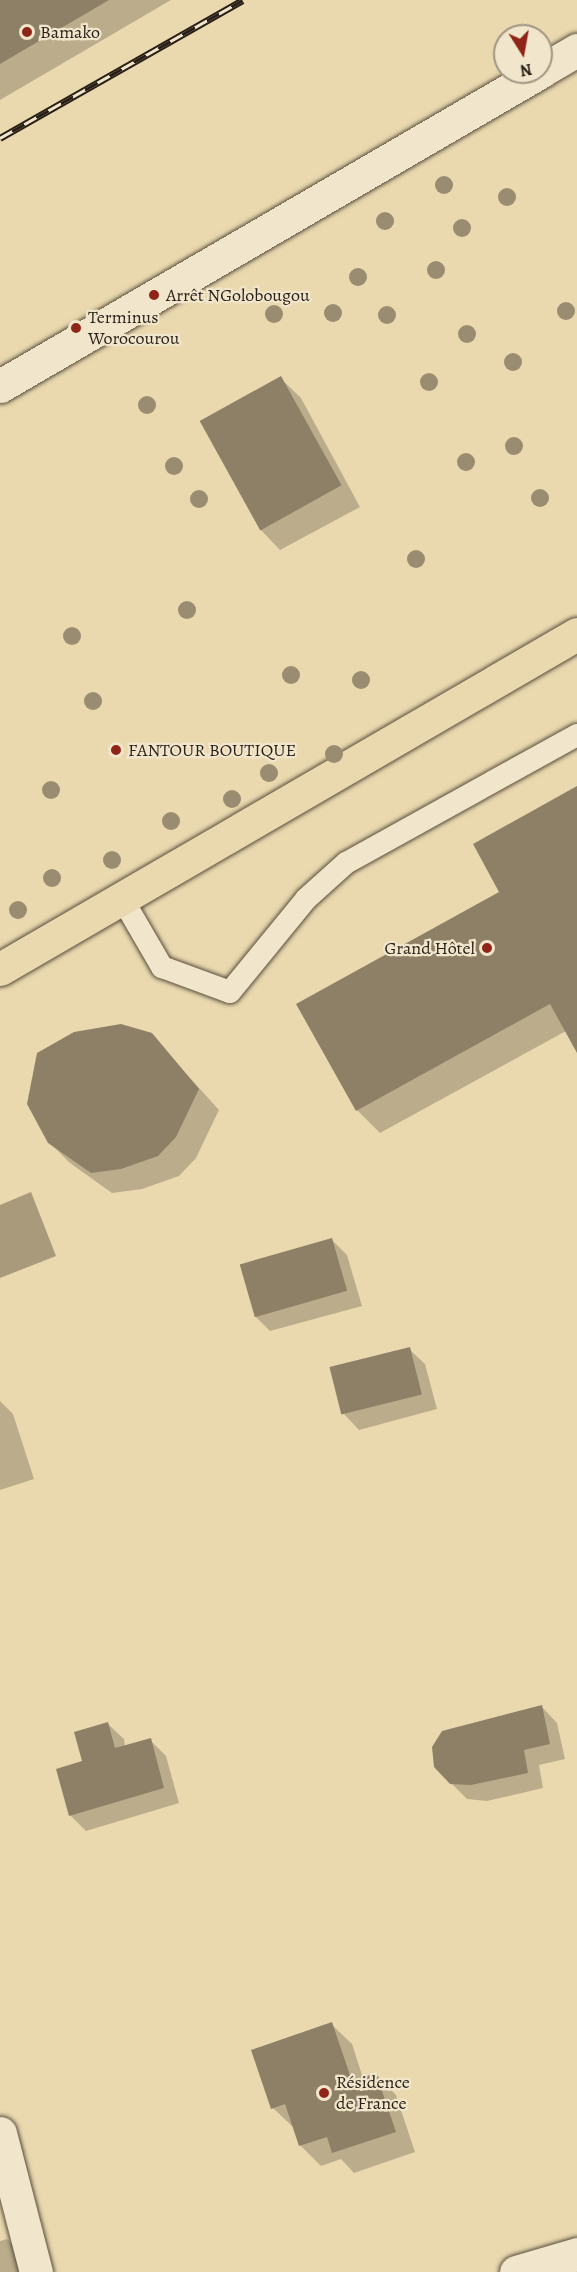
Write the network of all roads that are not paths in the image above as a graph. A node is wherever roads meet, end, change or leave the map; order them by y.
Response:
1 (577, 50) edge
2 (553, 64) edge
3 (519, 84) edge
4 (0, 386) edge
5 (577, 634) edge
6 (577, 735) edge
7 (123, 900) junction
8 (0, 969) edge
9 (0, 2133) edge
10 (8, 2194) edge
11 (577, 2254) edge
12 (36, 2272) edge
13 (516, 2272) edge

1 - 2 street
3 - 4 street
5 - 7 main road
6 - 7 lane
7 - 8 main road
9 - 10 street
10 - 12 street
11 - 13 street

